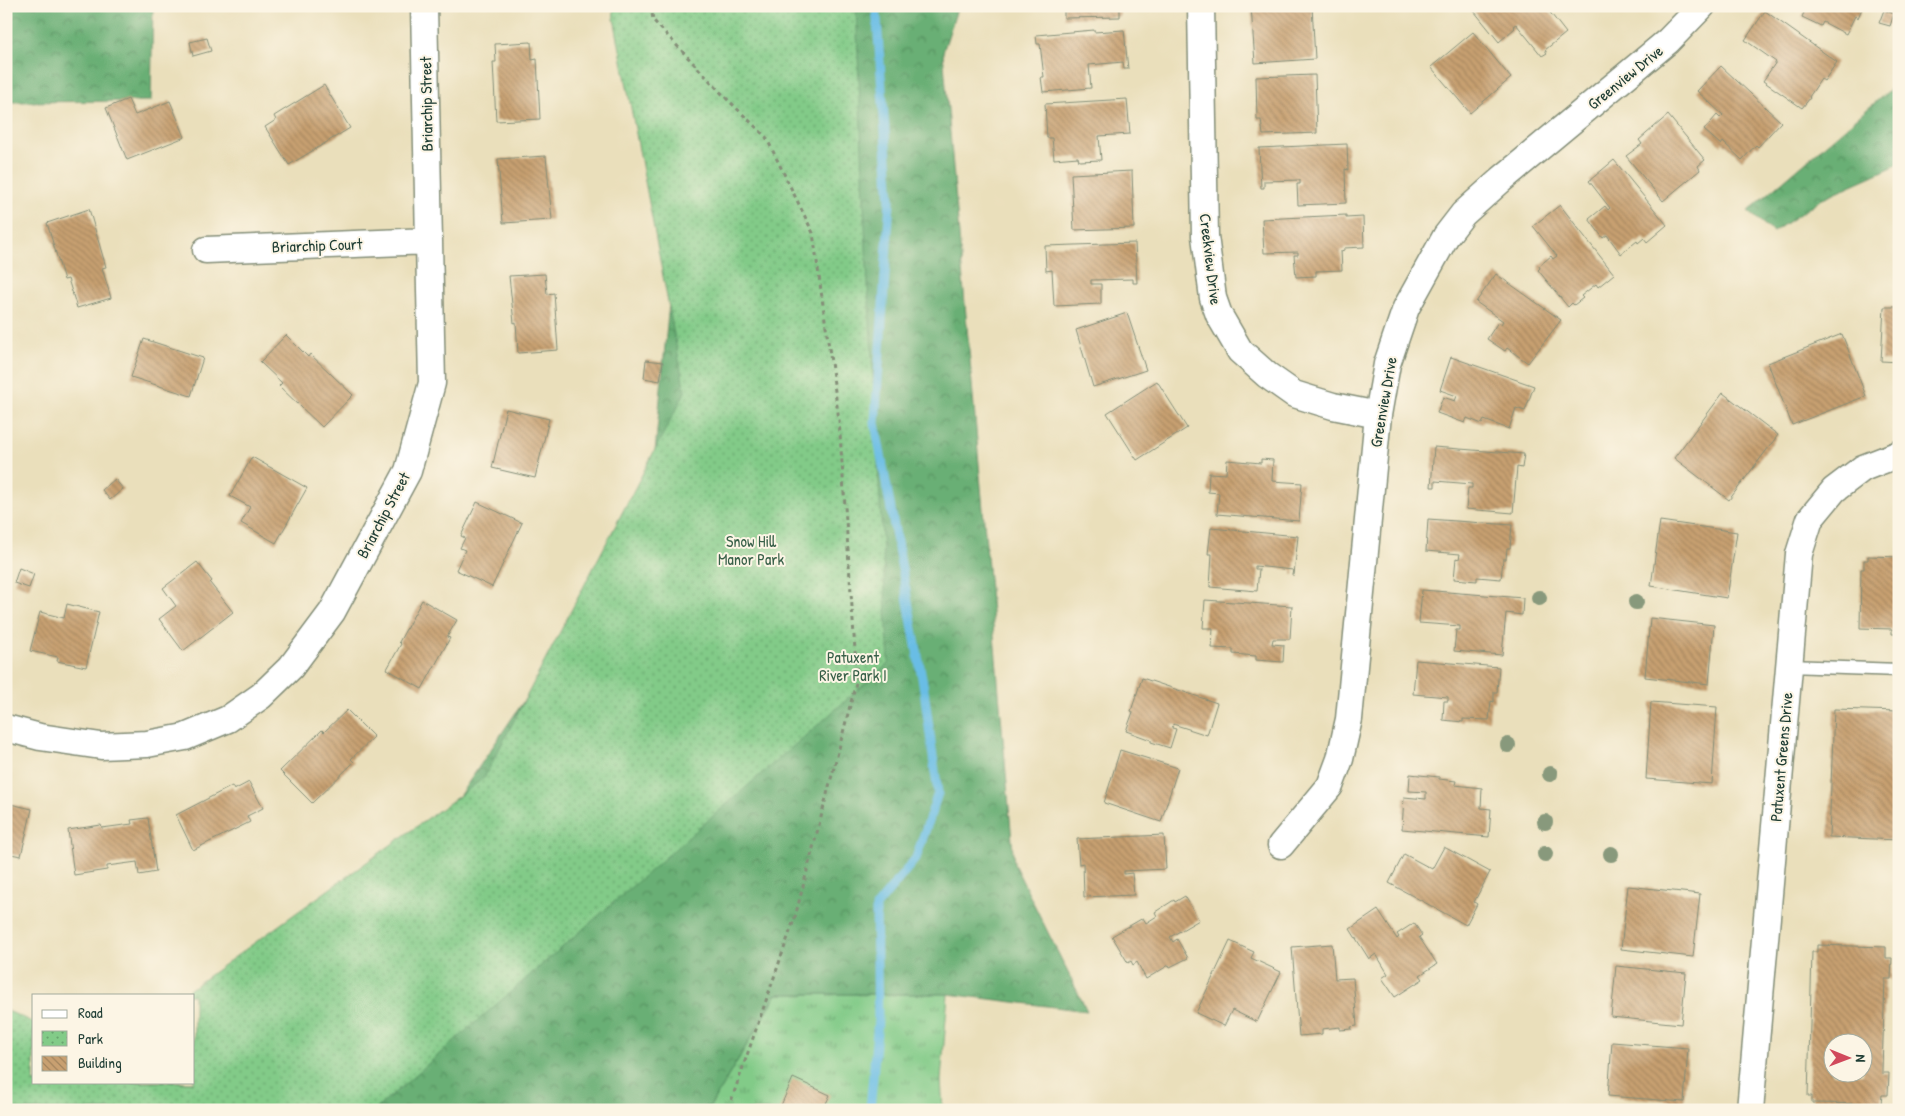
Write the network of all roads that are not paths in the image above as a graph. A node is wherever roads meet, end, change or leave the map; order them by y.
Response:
1 (424, 6) edge
2 (1200, 6) edge
3 (1702, 6) edge
4 (429, 240) junction
5 (206, 250) dead end
6 (1378, 414) junction
7 (1899, 454) edge
8 (1789, 666) junction
9 (1899, 670) edge
10 (6, 728) edge
11 (1281, 845) dead end
12 (1750, 1110) edge

1 - 4 street, Briarchip Street
2 - 6 street, Creekview Drive
3 - 6 street, Greenview Drive
4 - 5 street, Briarchip Court
4 - 10 street, Briarchip Street
6 - 11 street, Greenview Drive
7 - 8 street, Patuxent Greens Drive
8 - 9 lane
8 - 12 street, Patuxent Greens Drive

